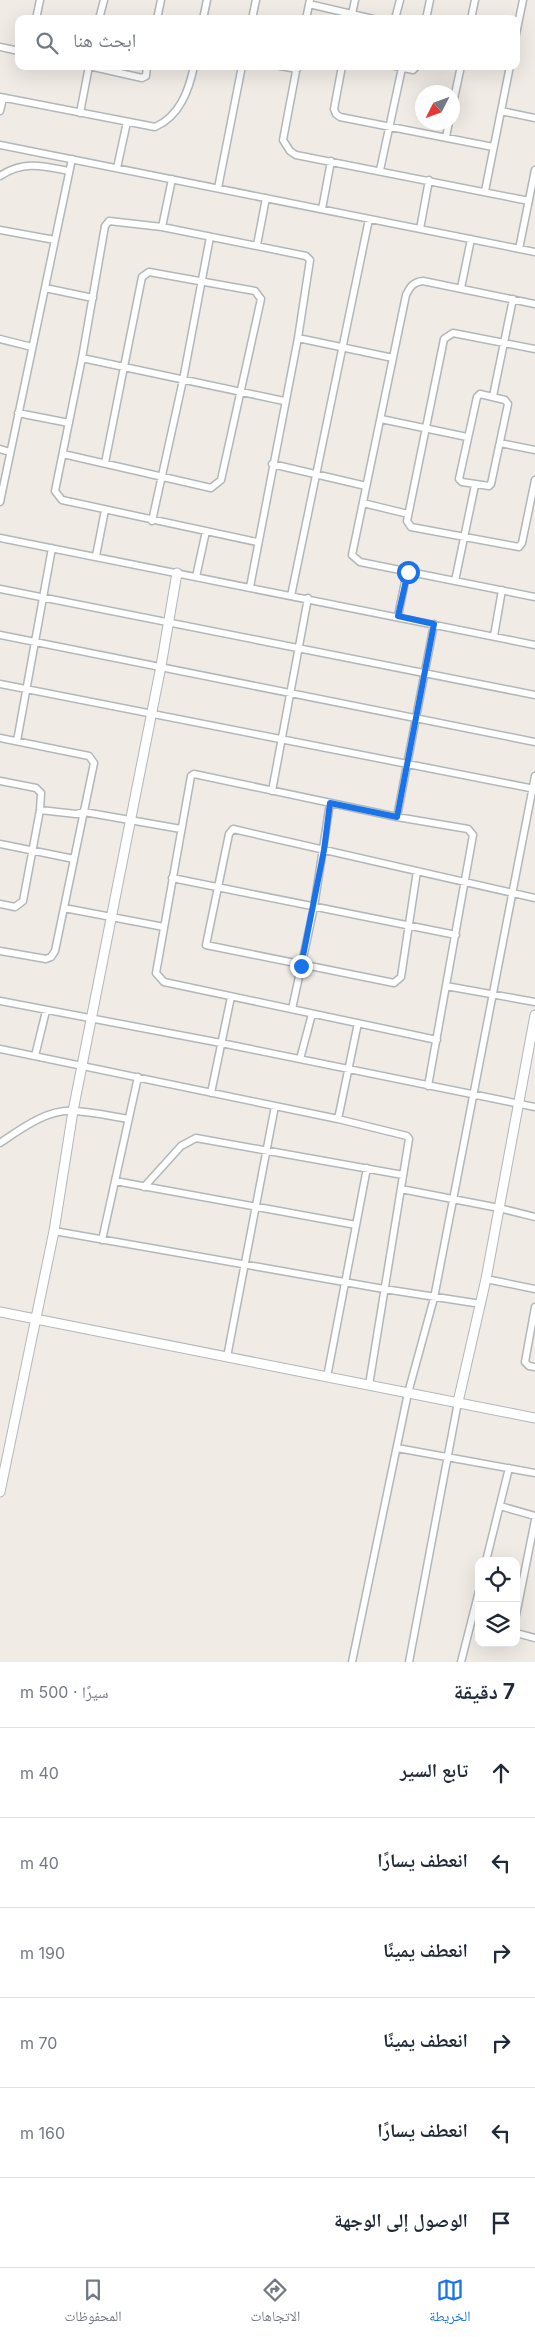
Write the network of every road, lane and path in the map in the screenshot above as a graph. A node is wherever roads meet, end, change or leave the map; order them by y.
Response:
1 (40, 0) edge
2 (104, 0) edge
3 (161, 0) edge
4 (207, 0) edge
5 (256, 0) edge
6 (355, 0) edge
7 (400, 0) edge
8 (430, 0) edge
9 (475, 0) edge
10 (523, 0) edge
11 (309, 2) edge
12 (37, 15) edge
13 (101, 15) edge
14 (158, 15) edge
15 (205, 15) edge
16 (253, 15) edge
17 (307, 15) edge
18 (349, 15) edge
19 (352, 15) edge
20 (397, 15) edge
21 (427, 15) edge
22 (472, 15) edge
23 (520, 15) edge
24 (0, 46) edge
25 (15, 50) edge
26 (88, 70) edge
27 (107, 70) edge
28 (147, 70) edge
29 (193, 70) edge
30 (241, 70) edge
31 (297, 70) edge
32 (341, 70) edge
33 (398, 70) edge
34 (460, 70) edge
35 (509, 70) edge
36 (457, 85) edge
37 (1, 98) edge
38 (0, 110) edge
39 (501, 111) junction
40 (80, 113) junction
41 (535, 118) edge
42 (127, 122) junction
43 (390, 127) junction
44 (447, 130) edge
45 (446, 137) junction
46 (0, 145) edge
47 (493, 147) junction
48 (72, 159) junction
49 (331, 162) junction
50 (117, 168) junction
51 (380, 170) junction
52 (535, 170) edge
53 (69, 171) junction
54 (0, 176) edge
55 (172, 179) junction
56 (429, 180) junction
57 (218, 188) junction
58 (485, 192) junction
59 (266, 198) junction
60 (529, 201) junction
61 (322, 209) junction
62 (369, 219) junction
63 (162, 227) junction
64 (420, 229) junction
65 (0, 230) edge
66 (210, 236) junction
67 (471, 239) junction
68 (55, 240) junction
69 (257, 245) junction
70 (519, 249) junction
71 (535, 252) edge
72 (203, 281) junction
73 (45, 288) junction
74 (461, 288) junction
75 (92, 298) junction
76 (513, 300) junction
77 (535, 304) edge
78 (298, 338) junction
79 (0, 340) edge
80 (504, 343) junction
81 (32, 346) junction
82 (344, 347) junction
83 (535, 349) edge
84 (82, 358) junction
85 (393, 358) junction
86 (124, 367) junction
87 (183, 380) junction
88 (241, 393) junction
89 (493, 396) junction
90 (284, 401) junction
91 (18, 413) junction
92 (381, 419) junction
93 (69, 423) junction
94 (426, 428) junction
95 (467, 437) junction
96 (500, 443) junction
97 (0, 450) edge
98 (535, 450) edge
99 (10, 452) junction
100 (63, 454) junction
101 (105, 463) junction
102 (272, 464) junction
103 (318, 475) junction
104 (162, 476) junction
105 (535, 480) edge
106 (475, 484) junction
107 (366, 486) junction
108 (0, 502) edge
109 (363, 503) junction
110 (105, 510) junction
111 (408, 514) junction
112 (152, 521) junction
113 (206, 531) junction
114 (0, 538) edge
115 (462, 538) junction
116 (257, 542) junction
117 (52, 548) junction
118 (96, 556) junction
119 (408, 572) junction
120 (177, 573) junction
121 (196, 577) junction
122 (455, 581) junction
123 (250, 588) junction
124 (0, 589) edge
125 (502, 590) junction
126 (291, 596) junction
127 (43, 597) junction
128 (535, 597) edge
129 (308, 598) junction
130 (398, 616) junction
131 (169, 623) junction
132 (434, 624) junction
133 (0, 636) edge
134 (494, 636) junction
135 (35, 642) junction
136 (535, 645) edge
137 (299, 649) junction
138 (161, 666) junction
139 (425, 674) junction
140 (0, 684) edge
141 (27, 689) junction
142 (291, 693) junction
143 (535, 695) edge
144 (150, 714) junction
145 (417, 718) junction
146 (0, 738) edge
147 (282, 740) junction
148 (17, 741) junction
149 (535, 742) edge
150 (408, 765) junction
151 (535, 776) edge
152 (0, 781) edge
153 (534, 789) edge
154 (272, 791) junction
155 (330, 803) junction
156 (40, 810) junction
157 (84, 812) junction
158 (397, 817) junction
159 (130, 820) junction
160 (181, 829) junction
161 (0, 844) edge
162 (32, 850) junction
163 (324, 850) junction
164 (74, 859) junction
165 (417, 871) junction
166 (172, 878) junction
167 (465, 882) junction
168 (217, 888) junction
169 (513, 893) junction
170 (535, 898) edge
171 (0, 904) edge
172 (314, 907) junction
173 (64, 908) junction
174 (111, 917) junction
175 (409, 926) junction
176 (164, 927) junction
177 (456, 935) junction
178 (0, 951) edge
179 (301, 966) junction
180 (446, 986) junction
181 (492, 994) junction
182 (231, 997) junction
183 (0, 1001) edge
184 (535, 1002) edge
185 (292, 1009) junction
186 (46, 1011) junction
187 (312, 1014) junction
188 (535, 1014) edge
189 (92, 1019) junction
190 (358, 1023) junction
191 (436, 1040) junction
192 (221, 1043) junction
193 (0, 1049) edge
194 (35, 1056) junction
195 (300, 1060) junction
196 (82, 1066) junction
197 (349, 1070) junction
198 (138, 1077) junction
199 (428, 1086) junction
200 (212, 1093) junction
201 (472, 1094) junction
202 (518, 1104) junction
203 (275, 1106) junction
204 (535, 1108) edge
205 (73, 1110) junction
206 (128, 1119) junction
207 (338, 1119) junction
208 (0, 1143) edge
209 (267, 1150) junction
210 (367, 1168) junction
211 (403, 1174) junction
212 (115, 1181) junction
213 (144, 1187) junction
214 (401, 1189) junction
215 (452, 1198) junction
216 (255, 1208) junction
217 (500, 1208) junction
218 (535, 1217) edge
219 (356, 1225) junction
220 (54, 1232) junction
221 (102, 1240) junction
222 (243, 1265) junction
223 (486, 1279) junction
224 (345, 1282) junction
225 (535, 1289) edge
226 (384, 1290) junction
227 (434, 1298) junction
228 (481, 1304) junction
229 (535, 1307) edge
230 (0, 1312) edge
231 (35, 1319) junction
232 (227, 1357) junction
233 (535, 1367) edge
234 (327, 1377) junction
235 (369, 1385) junction
236 (408, 1393) junction
237 (458, 1402) junction
238 (535, 1418) edge
239 (397, 1448) junction
240 (446, 1458) junction
241 (509, 1468) junction
242 (535, 1473) edge
243 (0, 1492) edge
244 (500, 1506) junction
245 (535, 1518) edge
246 (487, 1557) edge
247 (476, 1602) edge
248 (519, 1602) edge
249 (471, 1623) junction
250 (475, 1624) edge
251 (520, 1635) edge
252 (535, 1638) edge
253 (352, 1662) edge
254 (409, 1662) edge
255 (461, 1662) edge

1 - 12 street
2 - 13 street
3 - 14 street
4 - 15 street
5 - 16 street
6 - 19 street
7 - 20 street
8 - 21 street
9 - 22 street
10 - 23 street
11 - 17 street
11 - 18 street
24 - 25 street
26 - 40 street
27 - 28 street
29 - 42 street
30 - 57 street
31 - 49 street
32 - 43 street
33 - 43 street
34 - 36 street
35 - 39 street
37 - 38 street
37 - 40 street
39 - 41 street
39 - 47 street
40 - 42 street
42 - 50 street
43 - 45 street
43 - 51 street
44 - 45 street
45 - 47 street
46 - 48 street
47 - 58 street
48 - 50 street
48 - 53 street
49 - 51 street
49 - 61 street
50 - 55 street
51 - 56 street
52 - 60 street
53 - 54 street
53 - 68 street
55 - 57 street
55 - 63 street
56 - 58 street
56 - 64 street
57 - 59 street
58 - 60 street
59 - 61 street
59 - 69 street
60 - 70 street
61 - 62 street
62 - 64 street
62 - 82 street
63 - 66 street
63 - 75 street
64 - 67 street
65 - 68 street
66 - 69 street
66 - 72 street
67 - 70 street
67 - 74 street
68 - 73 street
69 - 78 street
70 - 71 street
72 - 86 street
72 - 87 street
72 - 88 street
73 - 75 street
73 - 81 street
74 - 76 street
74 - 85 street
75 - 84 street
76 - 77 street
76 - 80 street
78 - 82 street
78 - 90 street
79 - 81 street
80 - 83 street
80 - 89 street
80 - 94 street
81 - 91 street
82 - 85 street
82 - 103 street
84 - 86 street
84 - 93 street
85 - 92 street
86 - 87 street
86 - 101 street
87 - 88 street
87 - 104 street
88 - 90 street
88 - 104 street
89 - 95 street
89 - 96 street
90 - 102 street
91 - 93 street
91 - 99 street
92 - 94 street
92 - 107 street
93 - 100 street
94 - 95 street
94 - 111 street
95 - 106 street
96 - 98 street
96 - 106 street
97 - 99 street
99 - 108 street
100 - 101 street
100 - 110 street
101 - 104 street
102 - 103 street
102 - 116 street
103 - 107 street
103 - 126 street
104 - 112 street
105 - 115 street
106 - 115 street
107 - 109 street
109 - 111 street
109 - 119 street
110 - 112 street
110 - 118 street
111 - 115 street
112 - 113 street
113 - 116 street
113 - 121 street
114 - 117 street
115 - 122 street
116 - 123 street
117 - 118 street
117 - 127 street
118 - 120 street
119 - 122 street
119 - 130 street
120 - 121 street
120 - 131 street
121 - 123 street
122 - 125 street
123 - 126 street
124 - 127 street
125 - 128 street
125 - 134 street
126 - 129 street
127 - 131 street
127 - 135 street
129 - 130 street
129 - 137 street
130 - 132 street
131 - 137 street
131 - 138 street
132 - 134 street
132 - 139 street
133 - 135 street
134 - 136 street
135 - 138 street
135 - 141 street
137 - 139 street
137 - 142 street
138 - 142 street
138 - 144 street
139 - 143 street
139 - 145 street
140 - 141 street
141 - 144 street
141 - 148 street
142 - 145 street
142 - 147 street
144 - 147 street
144 - 159 street
145 - 149 street
145 - 150 street
146 - 148 street
147 - 150 street
147 - 154 street
148 - 157 street
150 - 153 street
150 - 158 street
151 - 153 street
152 - 156 street
153 - 169 street
154 - 155 street
154 - 160 street
155 - 158 street
155 - 163 street
156 - 157 street
156 - 162 street
157 - 159 street
157 - 164 street
158 - 167 street
159 - 160 street
159 - 174 street
160 - 166 street
161 - 162 street
162 - 164 street
162 - 171 street
163 - 165 street
163 - 168 street
163 - 172 street
164 - 173 street
165 - 167 street
165 - 175 street
166 - 168 street
166 - 176 street
167 - 169 street
167 - 177 street
168 - 172 street
168 - 179 street
169 - 170 street
169 - 181 street
172 - 175 street
172 - 179 street
173 - 174 street
173 - 178 street
174 - 176 street
174 - 189 street
175 - 177 street
175 - 179 street
176 - 182 street
177 - 180 street
179 - 185 street
180 - 181 street
180 - 191 street
181 - 184 street
181 - 201 street
182 - 185 street
182 - 192 street
183 - 186 street
185 - 187 street
186 - 189 street
186 - 194 street
187 - 190 street
187 - 195 street
188 - 202 street
189 - 192 street
189 - 196 street
190 - 191 street
190 - 197 street
191 - 199 street
192 - 195 street
192 - 200 street
193 - 194 street
194 - 196 street
195 - 197 street
196 - 198 street
196 - 205 street
197 - 199 street
197 - 207 street
198 - 200 street
198 - 206 street
199 - 201 street
200 - 203 street
201 - 202 street
201 - 215 street
202 - 204 street
202 - 217 street
203 - 207 street
203 - 209 street
205 - 206 street
205 - 208 street
205 - 220 street
206 - 212 street
207 - 211 street
209 - 210 street
209 - 213 street
209 - 216 street
210 - 211 street
210 - 219 street
211 - 214 street
212 - 213 street
212 - 221 street
213 - 216 street
214 - 215 street
214 - 226 street
215 - 217 street
215 - 227 street
216 - 219 street
216 - 222 street
217 - 218 street
217 - 223 street
219 - 224 street
220 - 221 street
220 - 231 street
221 - 222 street
222 - 224 street
222 - 232 street
223 - 225 street
223 - 228 street
224 - 226 street
224 - 234 street
226 - 227 street
226 - 235 street
227 - 228 street
227 - 236 street
228 - 237 street
229 - 233 street
230 - 231 street
231 - 232 street
231 - 243 street
232 - 234 street
234 - 235 street
235 - 236 street
236 - 237 street
236 - 239 street
237 - 238 street
237 - 240 street
239 - 240 street
239 - 253 street
240 - 241 street
240 - 254 street
241 - 242 street
241 - 244 street
244 - 245 street
244 - 246 street
245 - 248 street
247 - 249 street
249 - 250 street
249 - 255 street
251 - 252 street

